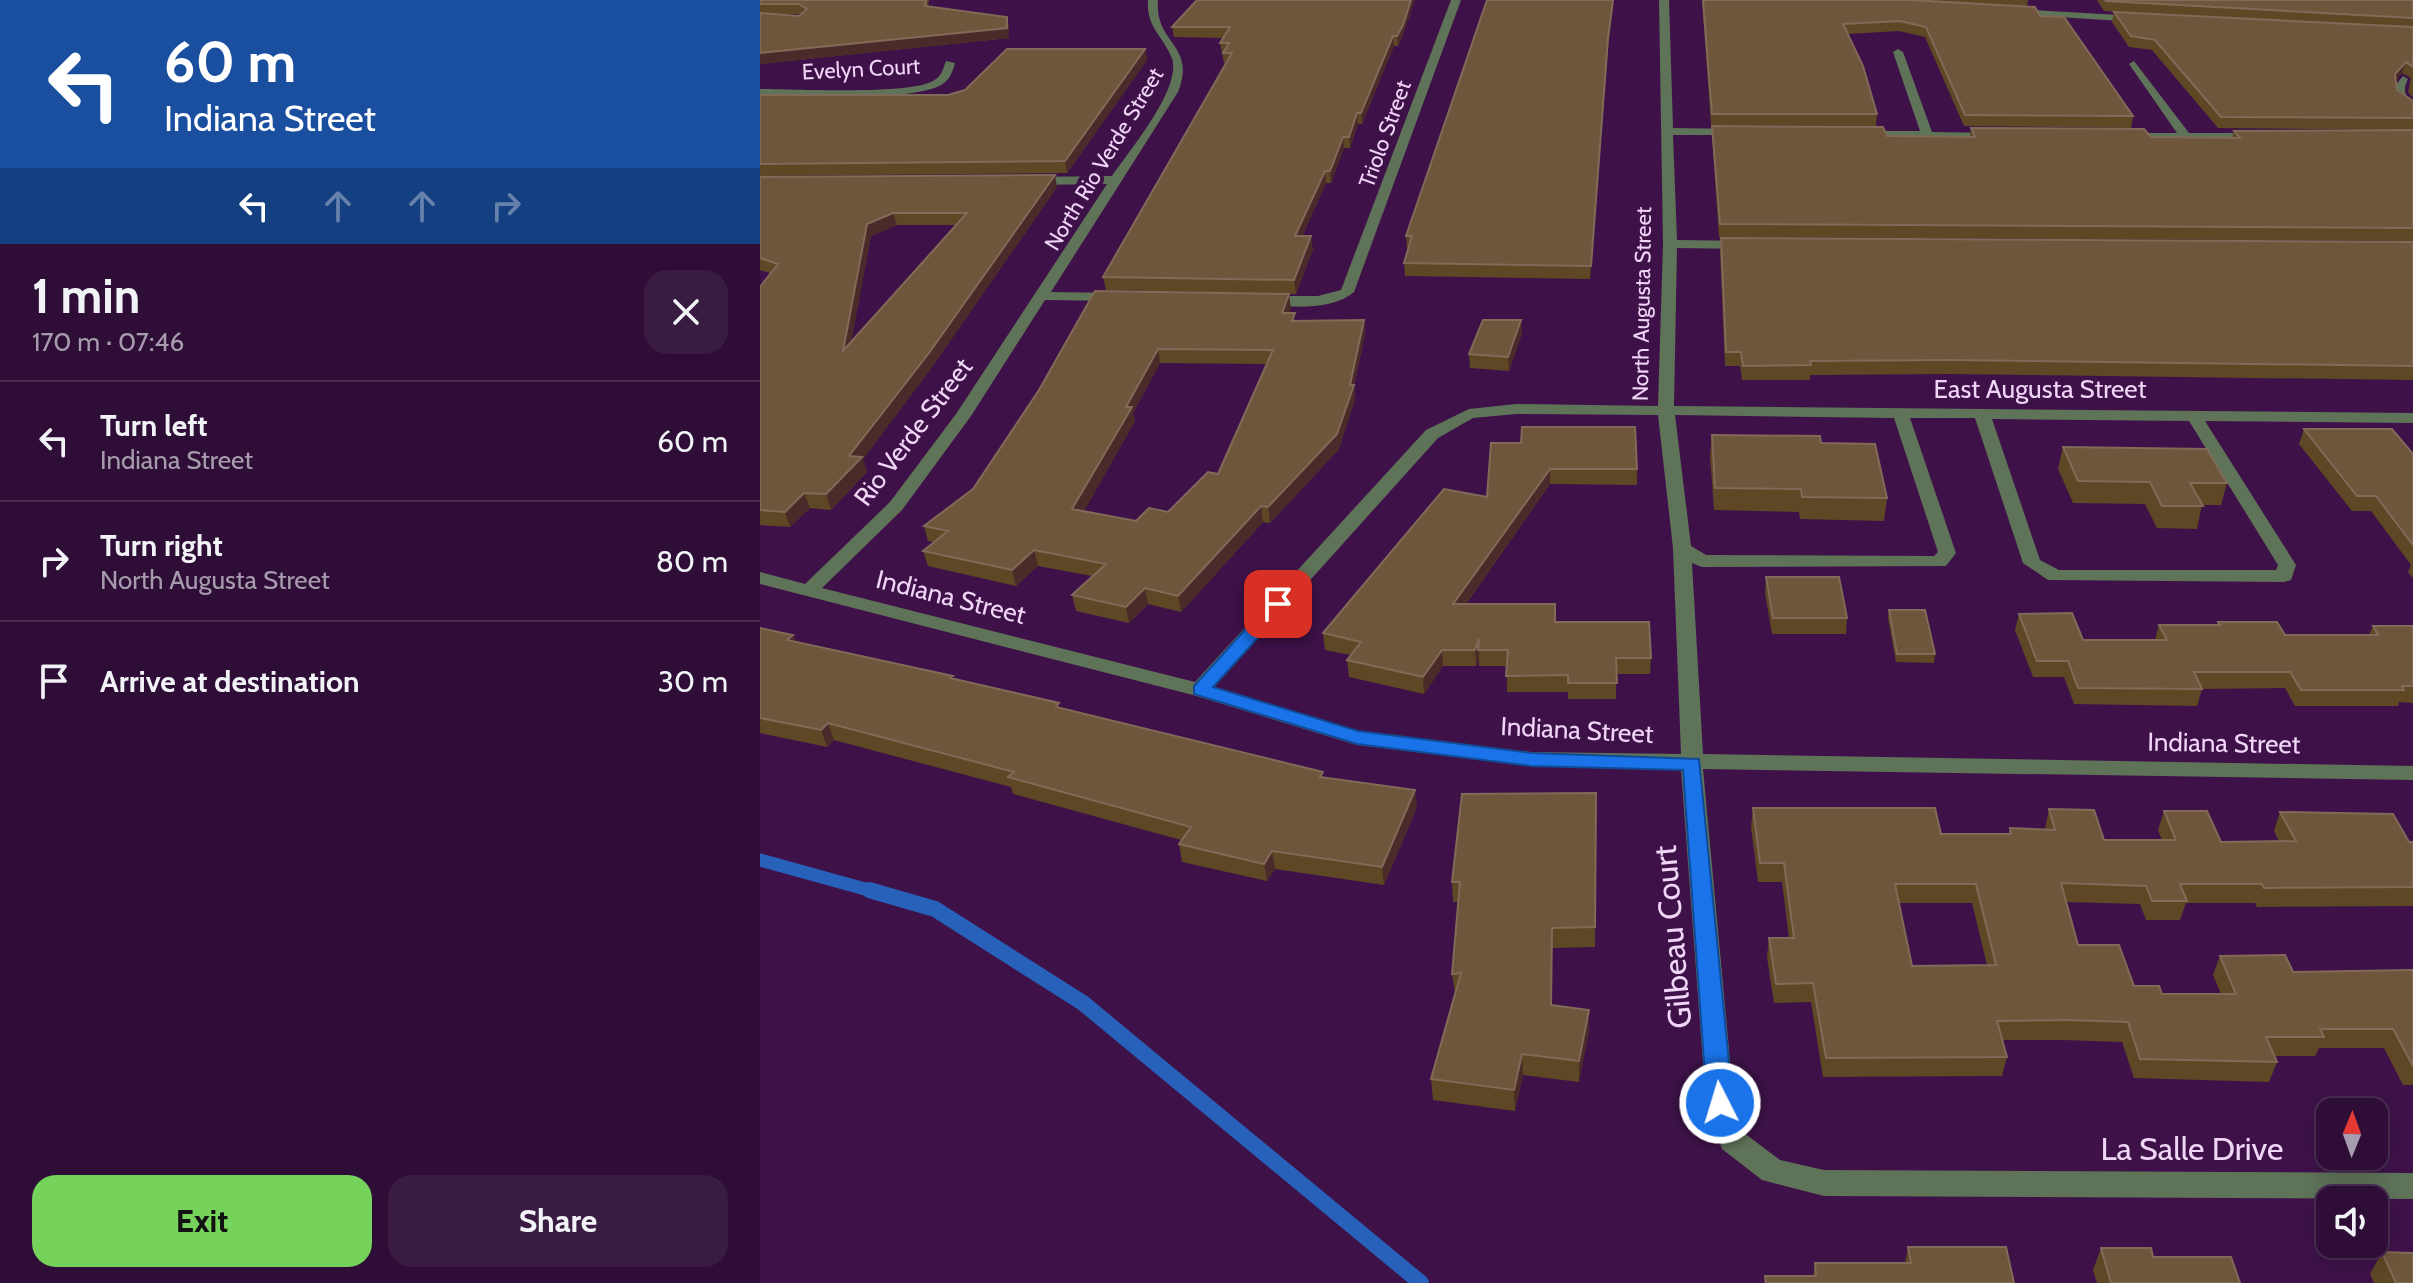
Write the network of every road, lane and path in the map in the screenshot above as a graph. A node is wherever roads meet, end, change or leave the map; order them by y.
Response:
1 (1153, 0) edge
2 (1456, 0) edge
3 (1664, 0) edge
4 (2061, 0) edge
5 (2004, 11) edge
6 (2066, 15) junction
7 (2142, 19) edge
8 (1898, 52) dead end
9 (950, 63) dead end
10 (2134, 64) dead end
11 (2403, 79) edge
12 (760, 92) edge
13 (2413, 109) edge
14 (1668, 131) junction
15 (1759, 133) edge
16 (1851, 134) edge
17 (1927, 135) junction
18 (2003, 136) edge
19 (2110, 136) edge
20 (2277, 136) edge
21 (2186, 137) junction
22 (1116, 180) junction
23 (1024, 181) edge
24 (1670, 244) junction
25 (1755, 245) edge
26 (1044, 296) junction
27 (1139, 297) edge
28 (1249, 299) edge
29 (1666, 412) junction
30 (1901, 414) junction
31 (1982, 414) junction
32 (2194, 416) junction
33 (2413, 418) edge
34 (1682, 548) junction
35 (760, 578) edge
36 (810, 589) junction
37 (1200, 690) junction
38 (1692, 764) junction
39 (2413, 773) edge
40 (1970, 1183) joint
41 (2413, 1186) edge

1 - 22 street, North Rio Verde Street
2 - 28 street, Triolo Street
3 - 14 street, North Augusta Street
4 - 6 street
5 - 6 street
6 - 7 street
8 - 17 street
9 - 12 street, Evelyn Court
10 - 21 street
11 - 13 street
14 - 15 street
14 - 24 street, North Augusta Street
16 - 17 street
17 - 18 street
19 - 21 street
20 - 21 street
22 - 23 street
22 - 26 street, North Rio Verde Street
24 - 25 street
24 - 29 street, North Augusta Street
26 - 27 street
26 - 36 street, Rio Verde Street
29 - 30 street, East Augusta Street
29 - 34 street, Gilbeau Court
29 - 37 street, North Augusta Street
30 - 31 street, East Augusta Street
30 - 34 street
31 - 32 street, East Augusta Street
31 - 32 street
32 - 33 street, East Augusta Street
34 - 38 street, Gilbeau Court
35 - 36 street, Indiana Street
36 - 37 street, Indiana Street
37 - 38 street, Indiana Street
38 - 39 street, Indiana Street
38 - 40 street, Gilbeau Court
40 - 41 street, La Salle Drive

